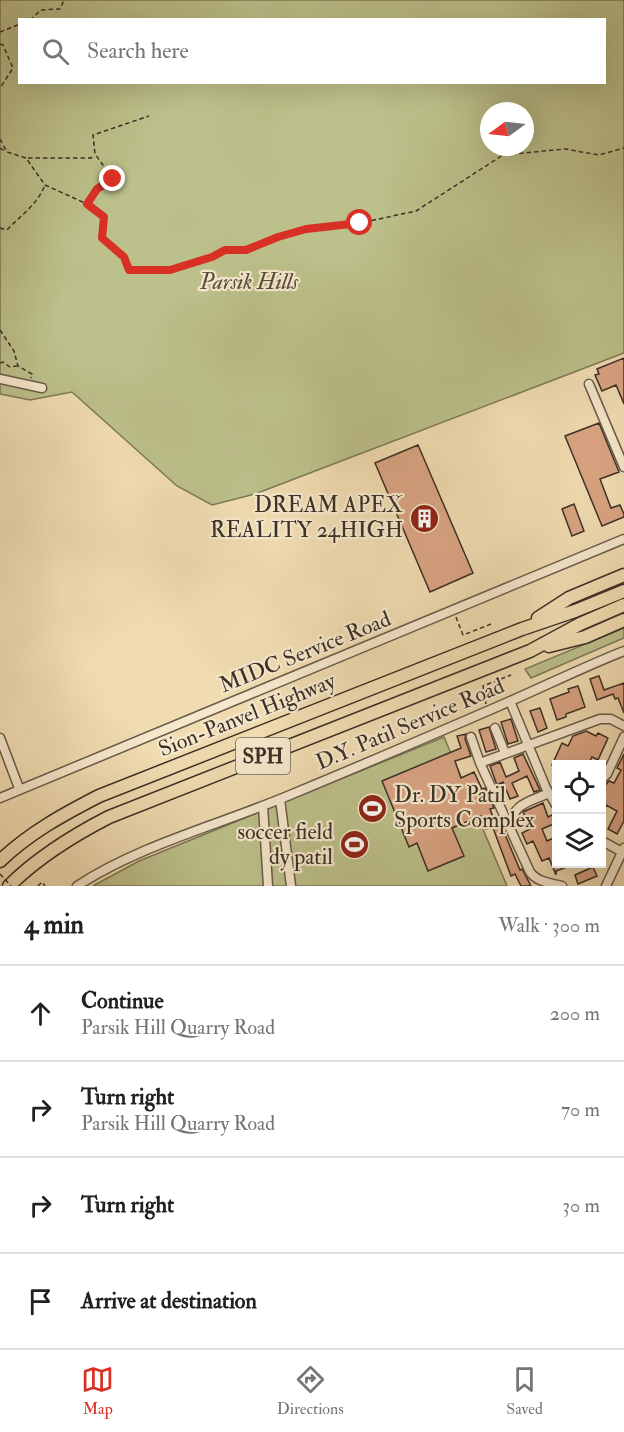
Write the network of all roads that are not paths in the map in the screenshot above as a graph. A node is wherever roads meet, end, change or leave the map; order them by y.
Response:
1 (0, 379) edge
2 (589, 384) dead end
3 (42, 388) dead end
4 (624, 467) edge
5 (624, 539) edge
6 (624, 575) edge
7 (624, 591) edge
8 (624, 605) edge
9 (624, 620) edge
10 (522, 629) junction
11 (530, 651) junction
12 (624, 651) edge
13 (510, 701) junction
14 (624, 726) edge
15 (495, 728) dead end
16 (471, 737) dead end
17 (624, 737) edge
18 (0, 738) edge
19 (528, 744) junction
20 (505, 753) junction
21 (480, 763) junction
22 (606, 775) edge
23 (19, 788) junction
24 (549, 793) junction
25 (0, 798) edge
26 (552, 798) edge
27 (280, 799) junction
28 (262, 806) junction
29 (510, 829) junction
30 (606, 843) edge
31 (623, 851) edge
32 (0, 861) edge
33 (10, 886) edge
34 (77, 886) edge
35 (268, 886) edge
36 (291, 886) edge
37 (562, 886) edge
38 (606, 886) edge

1 - 3 street
2 - 4 street
5 - 23 street, MIDC Service Road
6 - 10 highway
7 - 10 highway, SPH
8 - 11 highway, SPH
9 - 11 highway
10 - 32 highway, Sion-Panvel Highway / SPH
11 - 33 highway, SPH
12 - 13 street, D.Y. Patil Service Road
13 - 19 street
13 - 27 street, D.Y. Patil Service Road
14 - 19 street
15 - 20 street
16 - 21 street
17 - 22 street
18 - 23 street
19 - 20 street
19 - 24 street
20 - 21 street
21 - 29 street
23 - 25 street, MIDC Service Road
24 - 26 street
24 - 29 street
27 - 28 street, D.Y. Patil Service Road
27 - 36 street
28 - 34 street, D.Y. Patil Service Road
28 - 35 street
29 - 37 street
30 - 31 street
31 - 38 street

